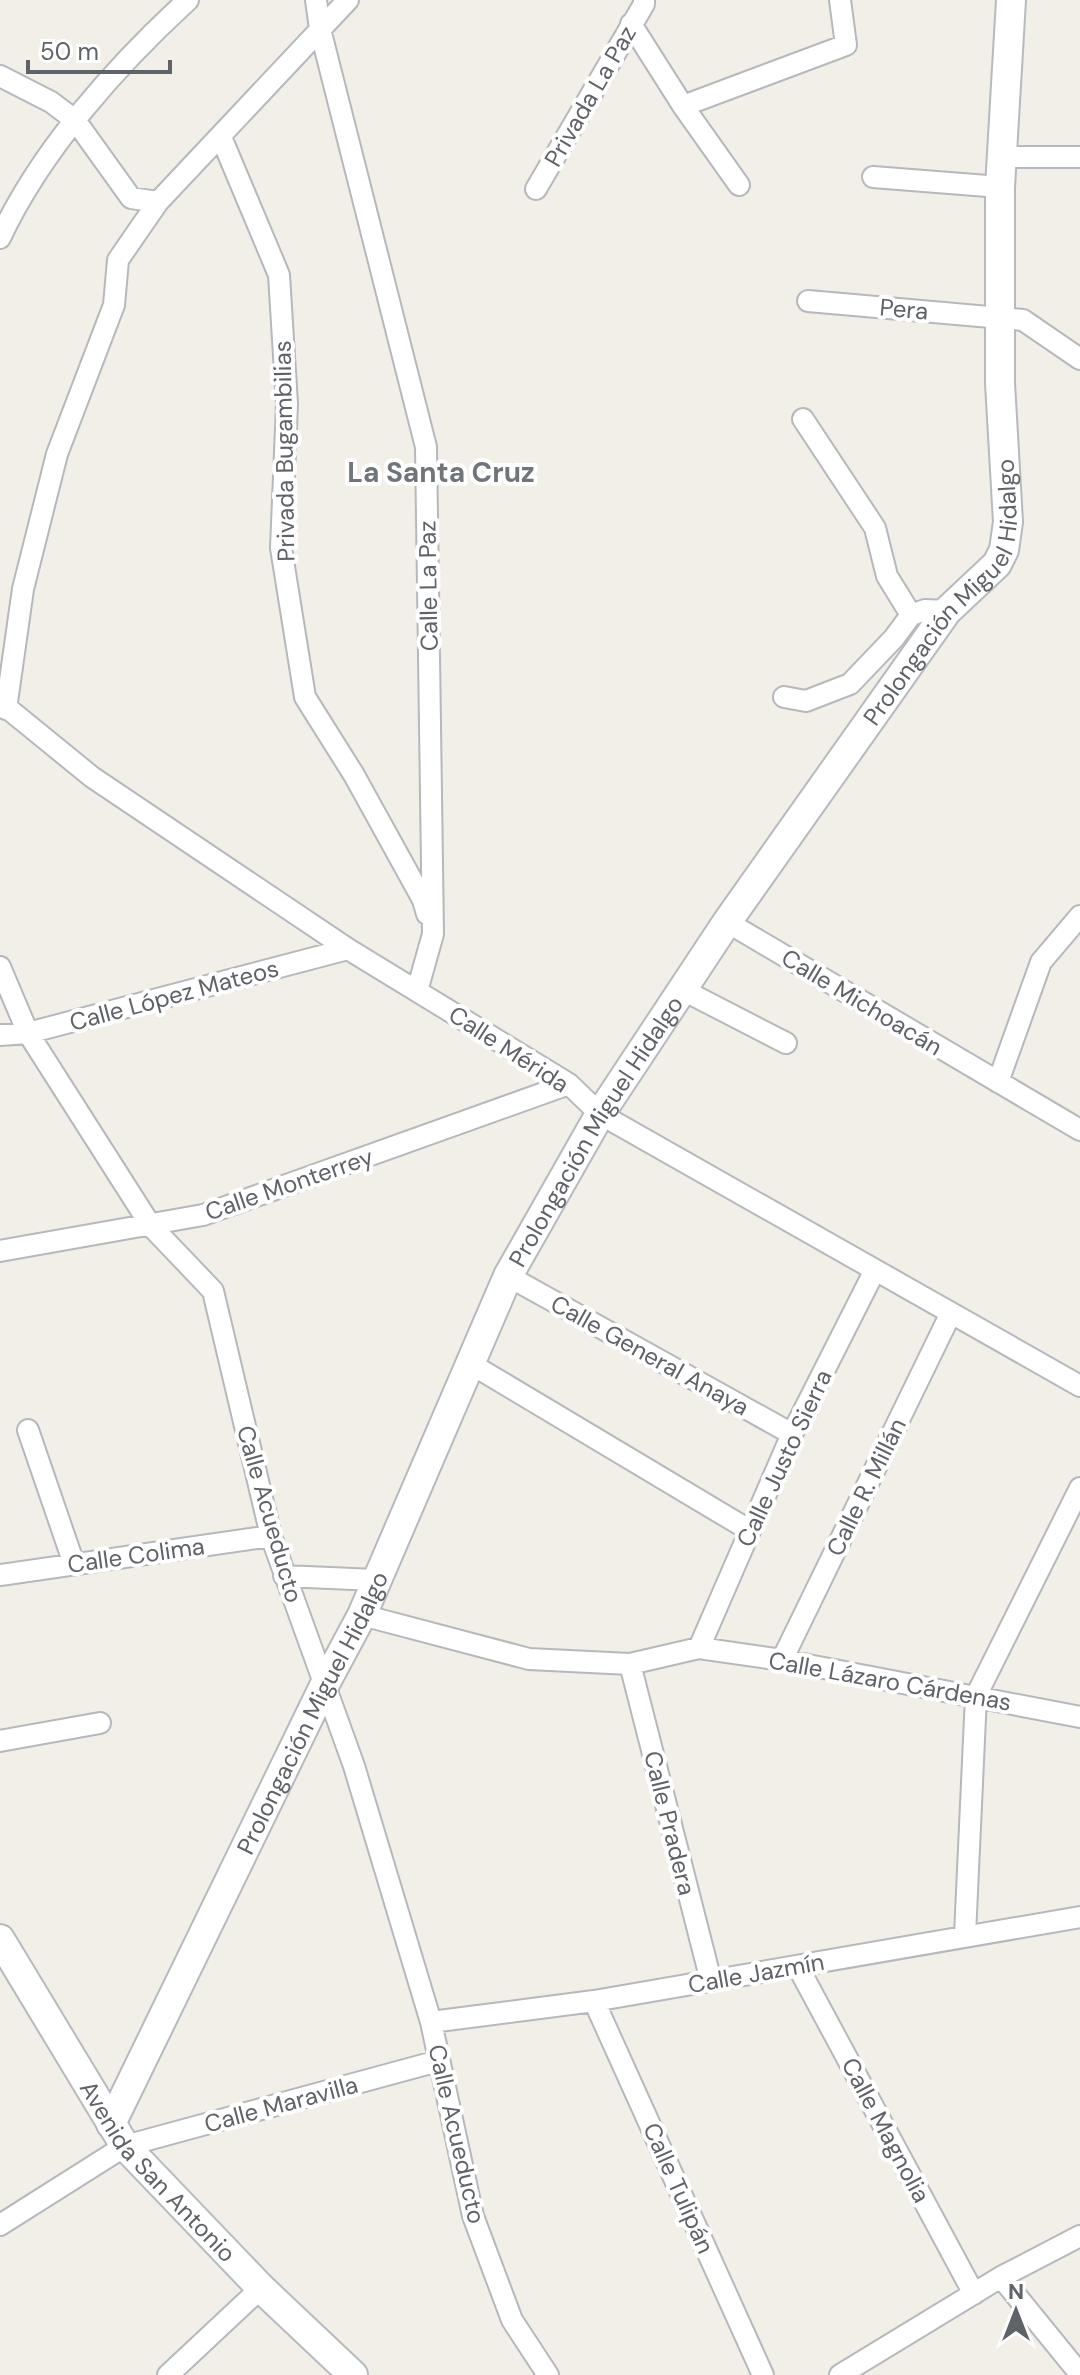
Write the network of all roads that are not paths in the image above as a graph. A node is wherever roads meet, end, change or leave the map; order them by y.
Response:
1 (188, 0) edge
2 (316, 0) edge
3 (348, 0) edge
4 (840, 0) edge
5 (1011, 0) edge
6 (644, 2) edge
7 (631, 24) junction
8 (320, 29) junction
9 (0, 76) edge
10 (683, 106) junction
11 (75, 120) junction
12 (221, 137) junction
13 (1001, 157) junction
14 (1080, 157) edge
15 (873, 177) dead end
16 (739, 185) dead end
17 (1000, 187) junction
18 (536, 189) dead end
19 (158, 202) junction
20 (0, 238) edge
21 (808, 301) dead end
22 (1000, 318) junction
23 (1080, 359) edge
24 (803, 419) dead end
25 (947, 611) junction
26 (911, 615) junction
27 (784, 697) dead end
28 (3, 705) edge
29 (1080, 916) edge
30 (727, 922) junction
31 (433, 934) junction
32 (348, 949) junction
33 (0, 967) edge
34 (683, 990) junction
35 (417, 991) junction
36 (28, 1033) junction
37 (0, 1035) edge
38 (786, 1043) dead end
39 (998, 1082) junction
40 (569, 1084) junction
41 (600, 1114) junction
42 (1080, 1130) edge
43 (151, 1226) junction
44 (0, 1251) edge
45 (875, 1270) junction
46 (508, 1276) junction
47 (951, 1313) junction
48 (471, 1364) junction
49 (1078, 1381) edge
50 (28, 1430) dead end
51 (792, 1434) junction
52 (1080, 1488) edge
53 (749, 1530) junction
54 (271, 1536) junction
55 (74, 1564) junction
56 (0, 1575) edge
57 (284, 1576) junction
58 (376, 1580) junction
59 (362, 1615) junction
60 (699, 1648) junction
61 (782, 1660) junction
62 (630, 1664) junction
63 (325, 1684) junction
64 (976, 1696) junction
65 (1080, 1717) edge
66 (100, 1723) dead end
67 (0, 1741) edge
68 (1080, 1917) edge
69 (965, 1935) junction
70 (0, 1939) edge
71 (798, 1967) junction
72 (711, 1981) junction
73 (594, 2001) junction
74 (431, 2022) junction
75 (438, 2061) junction
76 (118, 2135) junction
77 (0, 2225) edge
78 (1080, 2236) edge
79 (1001, 2277) junction
80 (261, 2288) junction
81 (974, 2294) junction
82 (343, 2372) edge
83 (1080, 2374) edge
84 (168, 2375) edge
85 (548, 2375) edge
86 (763, 2375) edge
87 (840, 2375) edge

1 - 11 street
2 - 8 street, Calle La Paz
3 - 8 street
4 - 10 street
5 - 13 street, Prolongación Miguel Hidalgo
6 - 7 street, Privada La Paz
7 - 10 street
7 - 18 street, Privada La Paz
8 - 12 street
8 - 31 street, Calle La Paz
9 - 11 street
10 - 16 street
11 - 19 street
11 - 20 street
12 - 19 street
12 - 31 street, Privada Bugambilias
13 - 14 street
13 - 17 street, Prolongación Miguel Hidalgo
15 - 17 street
17 - 22 street, Prolongación Miguel Hidalgo
19 - 28 street
21 - 22 street, Pera
22 - 23 street, Pera
22 - 25 street, Prolongación Miguel Hidalgo
24 - 26 street
25 - 26 street
25 - 30 street, Prolongación Miguel Hidalgo
26 - 27 street
28 - 32 street, Calle Mérida
29 - 39 street
30 - 34 street, Prolongación Miguel Hidalgo
30 - 39 street, Calle Michoacán
31 - 35 street, Calle La Paz
32 - 35 street, Calle Mérida
32 - 36 street, Calle López Mateos
33 - 36 street, Calle Acueducto
34 - 38 street
34 - 41 street, Prolongación Miguel Hidalgo
35 - 40 street, Calle Mérida
36 - 37 street, Calle López Mateos
36 - 43 street, Calle Acueducto
39 - 42 street, Calle Michoacán
40 - 41 street, Calle Mérida
40 - 43 street, Calle Monterrey
41 - 45 street, Calle Mérida
41 - 46 street, Prolongación Miguel Hidalgo
43 - 44 street, Calle Monterrey
43 - 54 street, Calle Acueducto
45 - 47 street, Calle Mérida
45 - 51 street, Calle Justo Sierra
46 - 48 street, Prolongación Miguel Hidalgo
46 - 51 street, Calle General Anaya
47 - 49 street, Calle Mérida
47 - 61 street, Calle R. Millán
48 - 53 street
48 - 58 street, Prolongación Miguel Hidalgo
50 - 55 street
51 - 53 street, Calle Justo Sierra
52 - 64 street
53 - 60 street, Calle Justo Sierra
54 - 55 street, Calle Colima
54 - 57 street, Calle Acueducto
55 - 56 street, Calle Colima
57 - 58 street
57 - 63 street, Calle Acueducto
58 - 59 street, Prolongación Miguel Hidalgo
59 - 62 street
59 - 63 street, Prolongación Miguel Hidalgo
60 - 61 street, Calle Lázaro Cárdenas
60 - 62 street
61 - 64 street, Calle Lázaro Cárdenas
62 - 72 street, Calle Pradera
63 - 74 street, Calle Acueducto
63 - 76 street, Prolongación Miguel Hidalgo
64 - 65 street, Calle Lázaro Cárdenas
64 - 69 street
66 - 67 street
68 - 69 street, Calle Jazmín
69 - 71 street, Calle Jazmín
70 - 76 street, Avenida San Antonio
71 - 72 street, Calle Jazmín
71 - 81 street, Calle Magnolia
72 - 73 street, Calle Jazmín
73 - 74 street, Calle Jazmín
73 - 86 street, Calle Tulipán
74 - 75 street, Calle Acueducto
75 - 76 street, Calle Maravilla
75 - 85 street, Calle Acueducto
76 - 77 street, Calle Maravilla
76 - 80 street, Avenida San Antonio
78 - 79 street
79 - 81 street
79 - 83 street
80 - 82 street, Avenida San Antonio
80 - 84 street
81 - 87 street

